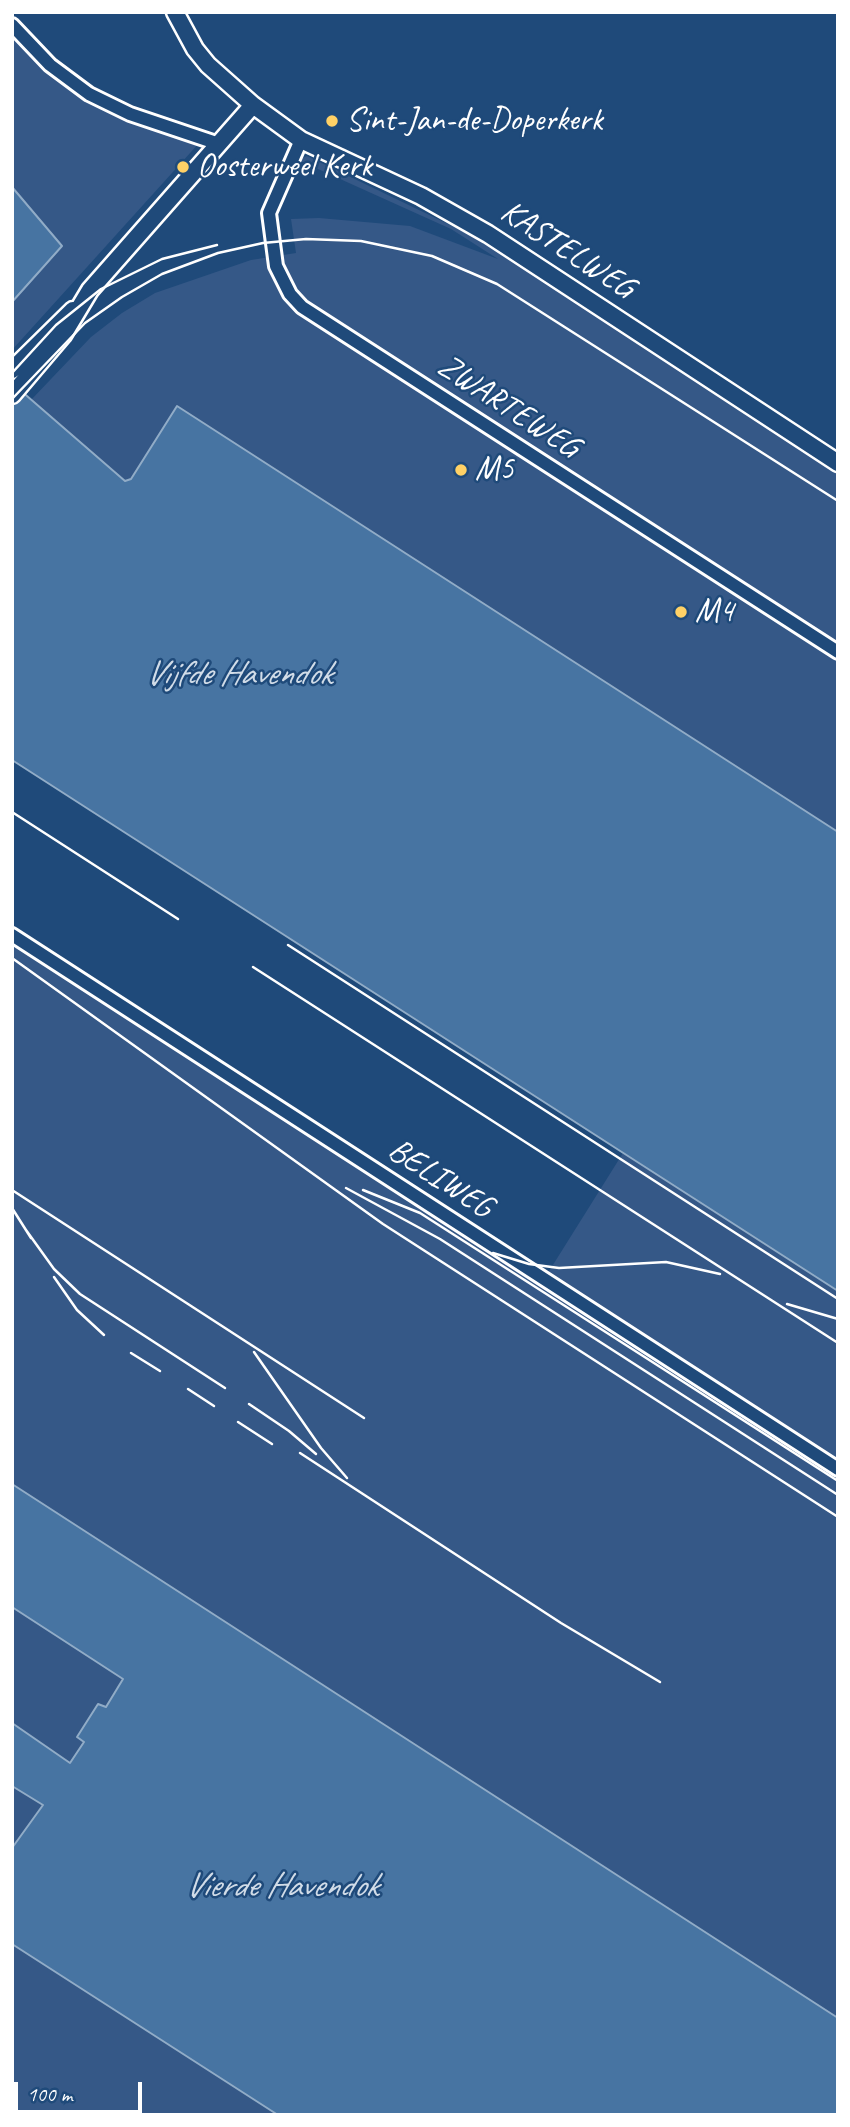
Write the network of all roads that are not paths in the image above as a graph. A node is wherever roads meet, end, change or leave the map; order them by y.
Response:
1 (175, 12) edge
2 (12, 25) edge
3 (253, 105) junction
4 (301, 140) junction
5 (219, 144) junction
6 (80, 304) junction
7 (15, 367) edge
8 (12, 395) edge
9 (838, 463) edge
10 (838, 652) edge
11 (12, 936) edge
12 (838, 1469) edge

1 - 3 main road, KASTELWEG
2 - 5 street
3 - 4 main road, KASTELWEG
3 - 5 main road
4 - 9 main road, KASTELWEG
4 - 10 street, ZWARTEWEG
5 - 6 main road
6 - 7 main road
6 - 8 main road
11 - 12 street, BELIWEG

